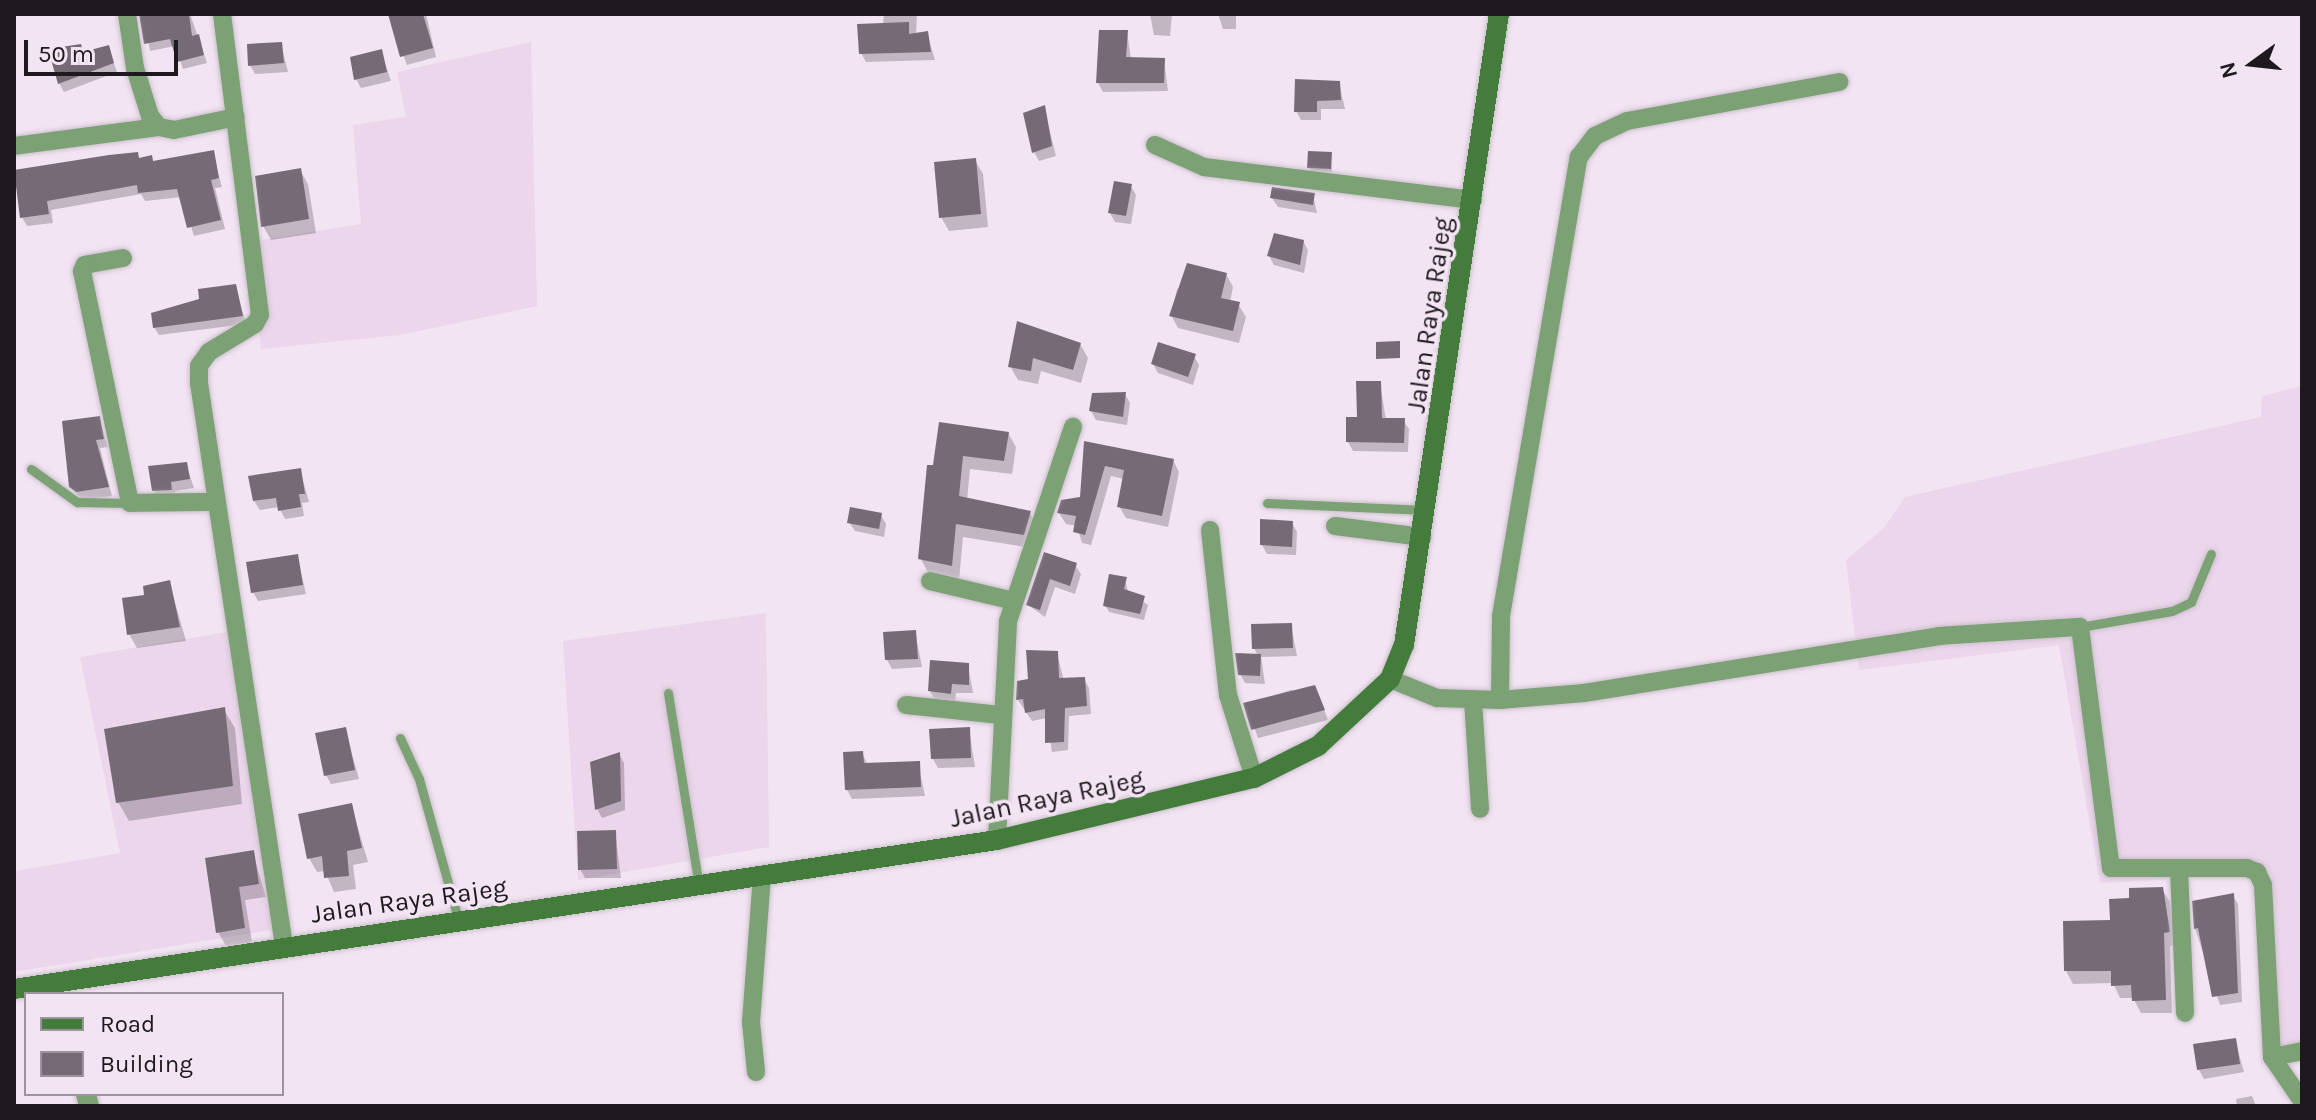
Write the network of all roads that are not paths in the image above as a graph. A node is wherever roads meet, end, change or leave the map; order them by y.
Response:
1 (127, 14) edge
2 (222, 14) edge
3 (1499, 14) edge
4 (1839, 82) dead end
5 (236, 117) junction
6 (159, 127) junction
7 (1155, 145) dead end
8 (14, 146) edge
9 (1473, 200) junction
10 (123, 258) dead end
11 (1073, 427) dead end
12 (31, 469) dead end
13 (215, 502) junction
14 (130, 503) junction
15 (1267, 503) dead end
16 (1426, 510) junction
17 (1335, 526) dead end
18 (1210, 530) dead end
19 (1422, 537) junction
20 (2211, 554) dead end
21 (930, 581) dead end
22 (1014, 601) junction
23 (2080, 627) junction
24 (1390, 679) junction
25 (668, 693) dead end
26 (1473, 700) junction
27 (1500, 700) junction
28 (906, 705) dead end
29 (1000, 715) junction
30 (400, 738) dead end
31 (1254, 778) junction
32 (1480, 809) dead end
33 (997, 840) junction
34 (2179, 869) junction
35 (762, 877) junction
36 (699, 887) junction
37 (458, 919) junction
38 (284, 946) junction
39 (14, 989) edge
40 (57, 989) edge
41 (2185, 1013) dead end
42 (2302, 1051) edge
43 (2272, 1057) junction
44 (756, 1072) dead end
45 (2302, 1101) edge

1 - 6 street
2 - 5 street
3 - 9 main road, Jalan Raya Rajeg
4 - 27 street
5 - 6 street
5 - 13 street
6 - 8 street
7 - 9 street
9 - 16 main road, Jalan Raya Rajeg
10 - 14 street
11 - 22 street
12 - 14 lane
13 - 14 street
13 - 38 street
15 - 16 lane
16 - 19 main road, Jalan Raya Rajeg
17 - 19 street
18 - 31 street
19 - 24 main road, Jalan Raya Rajeg
20 - 23 lane
21 - 22 street
22 - 29 street
23 - 27 street
23 - 34 street
24 - 26 street
24 - 31 main road, Jalan Raya Rajeg
25 - 36 lane
26 - 27 street
26 - 32 street
28 - 29 street
29 - 33 street
30 - 37 lane
31 - 33 main road, Jalan Raya Rajeg
33 - 35 main road, Jalan Raya Rajeg
34 - 41 street
34 - 43 street
35 - 36 main road, Jalan Raya Rajeg
35 - 44 street
36 - 37 main road, Jalan Raya Rajeg
37 - 38 main road, Jalan Raya Rajeg
38 - 40 main road, Jalan Raya Rajeg
39 - 40 main road, Jalan Raya Rajeg
42 - 43 street
43 - 45 street

